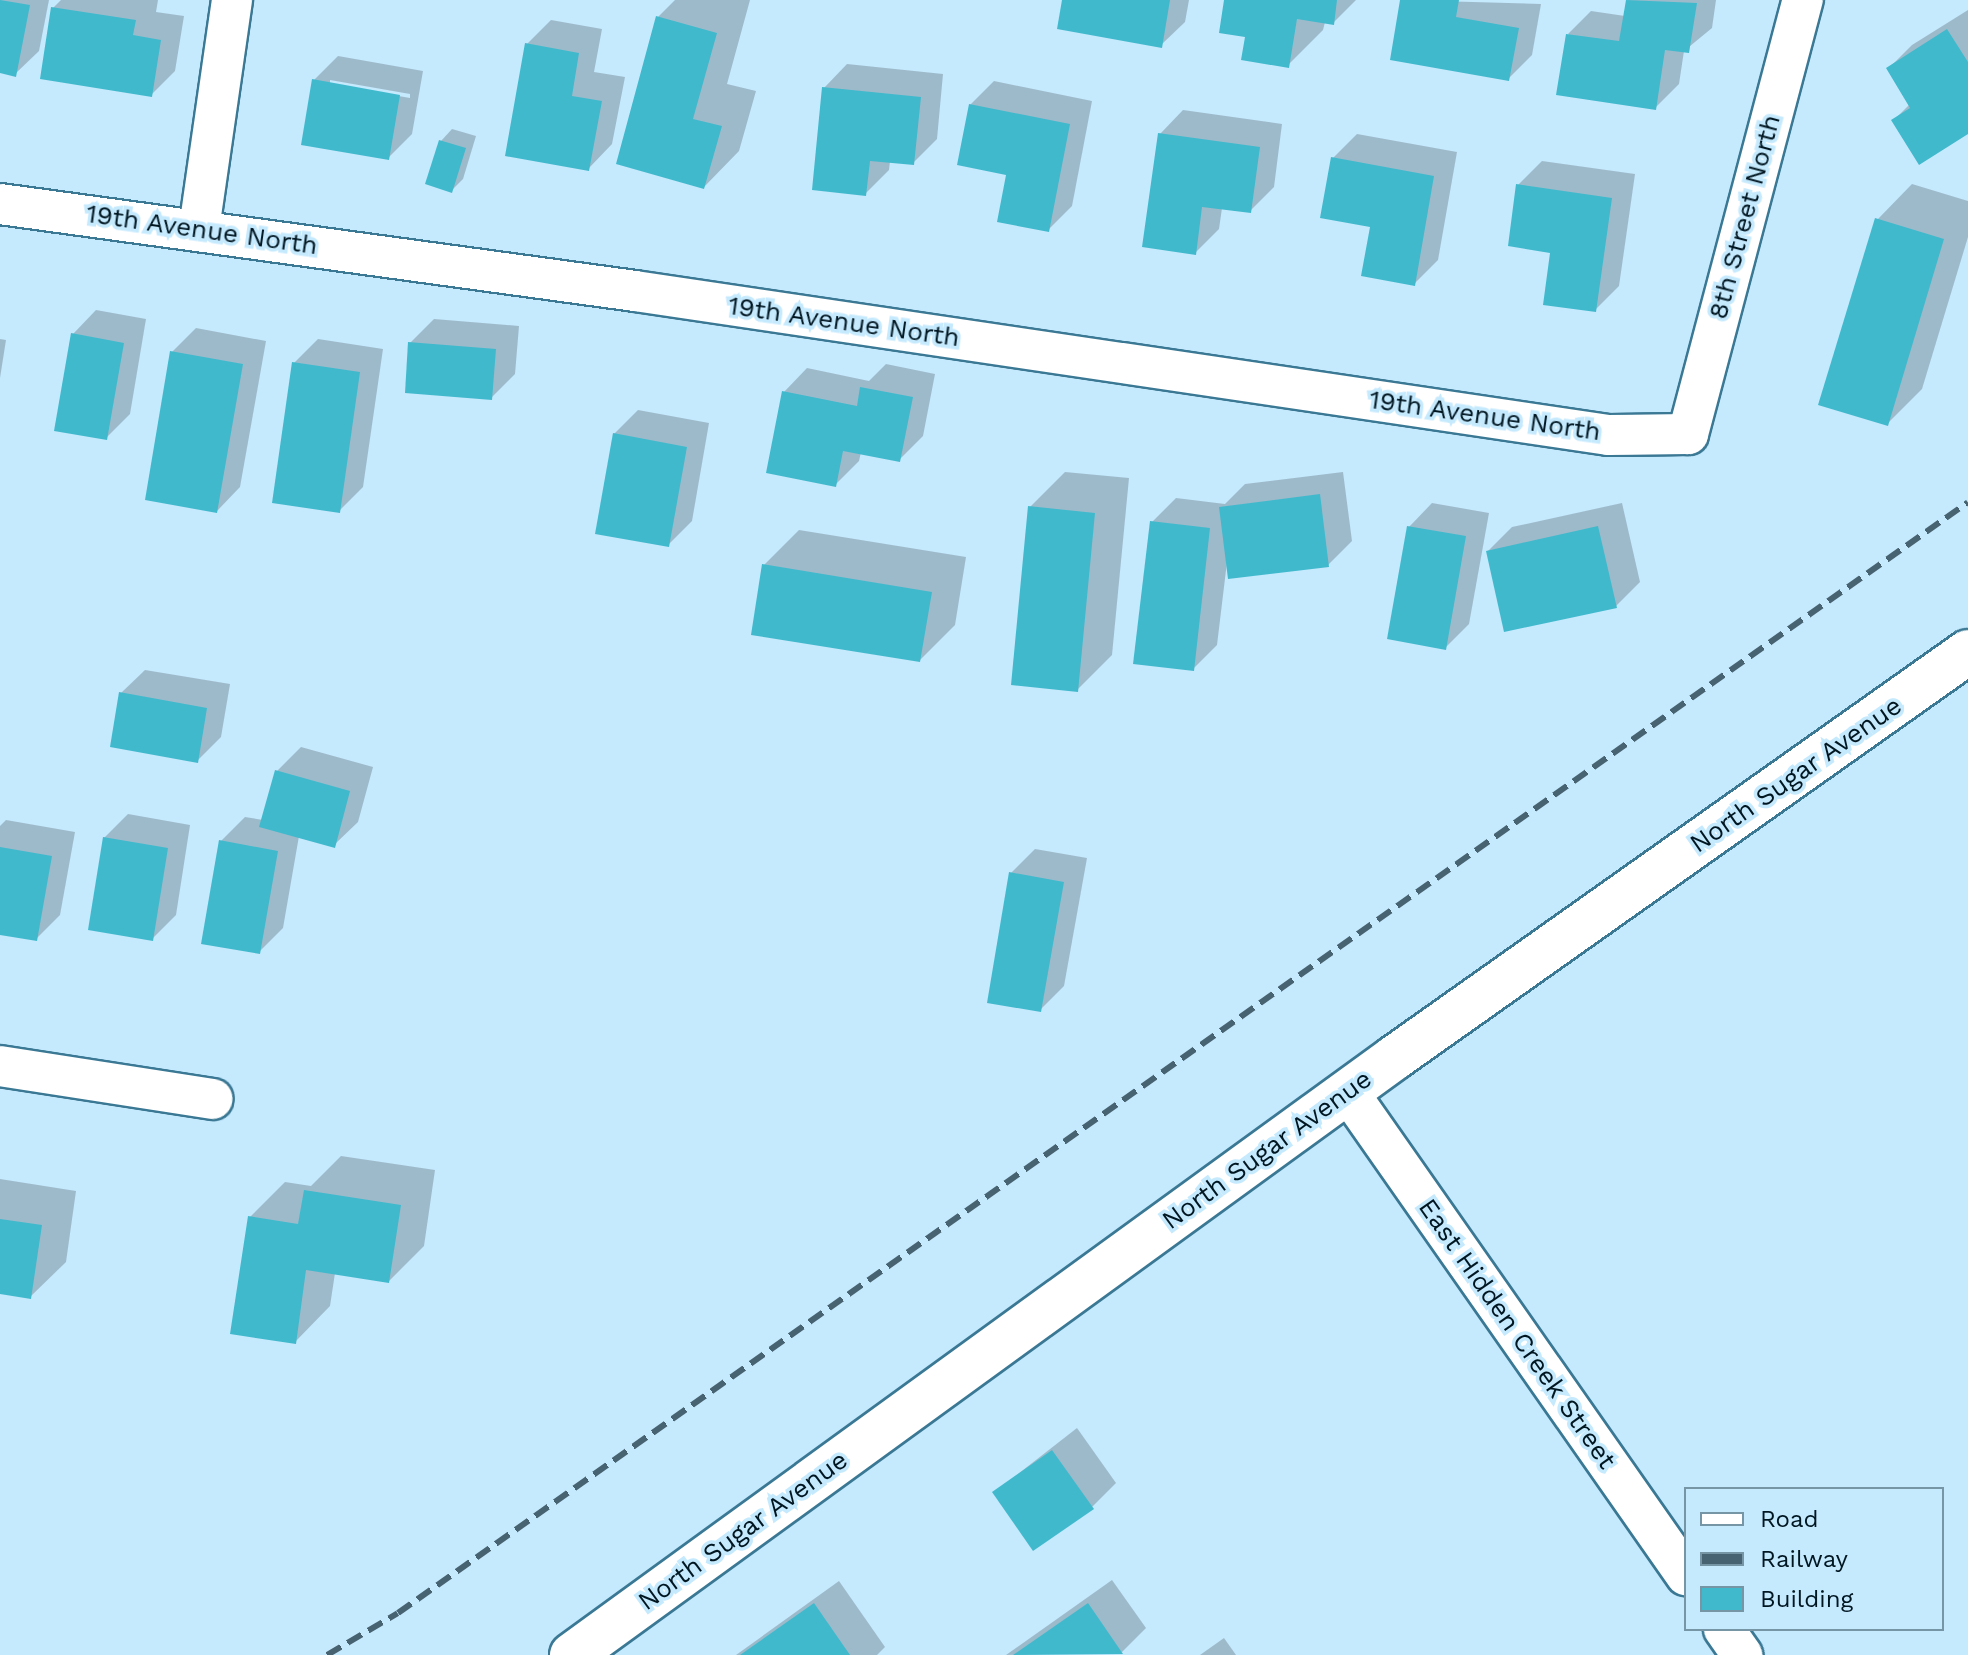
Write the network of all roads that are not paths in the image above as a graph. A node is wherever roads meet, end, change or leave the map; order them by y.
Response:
1 (232, 0) edge
2 (1803, 0) edge
3 (0, 204) edge
4 (199, 229) junction
5 (1688, 434) joint
6 (1968, 652) edge
7 (0, 1066) edge
8 (1348, 1092) junction
9 (212, 1099) dead end
10 (1684, 1572) edge
11 (1725, 1631) edge
12 (592, 1649) edge
13 (1742, 1655) edge

1 - 4 street
2 - 5 street, 8th Street North
3 - 4 street, 19th Avenue North
4 - 5 street, 19th Avenue North
6 - 8 street, North Sugar Avenue
7 - 9 street
8 - 10 street, East Hidden Creek Street
8 - 12 street, North Sugar Avenue
11 - 13 street

